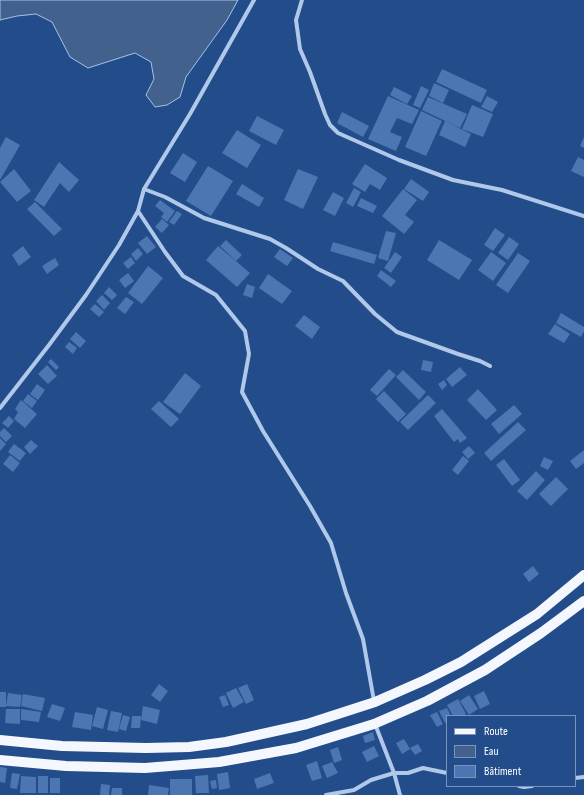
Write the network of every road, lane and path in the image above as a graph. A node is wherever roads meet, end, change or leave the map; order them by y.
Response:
1 (254, 0) edge
2 (302, 0) edge
3 (144, 189) junction
4 (138, 211) junction
5 (584, 216) edge
6 (490, 366) dead end
7 (0, 408) edge
8 (584, 574) edge
9 (584, 602) edge
10 (374, 702) junction
11 (374, 724) junction
12 (0, 740) edge
13 (0, 760) edge
14 (394, 773) junction
15 (446, 773) edge
16 (354, 790) junction
17 (326, 795) edge
18 (351, 795) edge
19 (400, 795) edge

1 - 3 street
2 - 5 street
3 - 4 street
3 - 6 street
4 - 7 street
4 - 10 street
8 - 10 main road
9 - 11 main road
10 - 12 main road
11 - 13 main road
11 - 14 street
14 - 15 street
14 - 16 street
14 - 19 street
16 - 17 street
16 - 18 street

